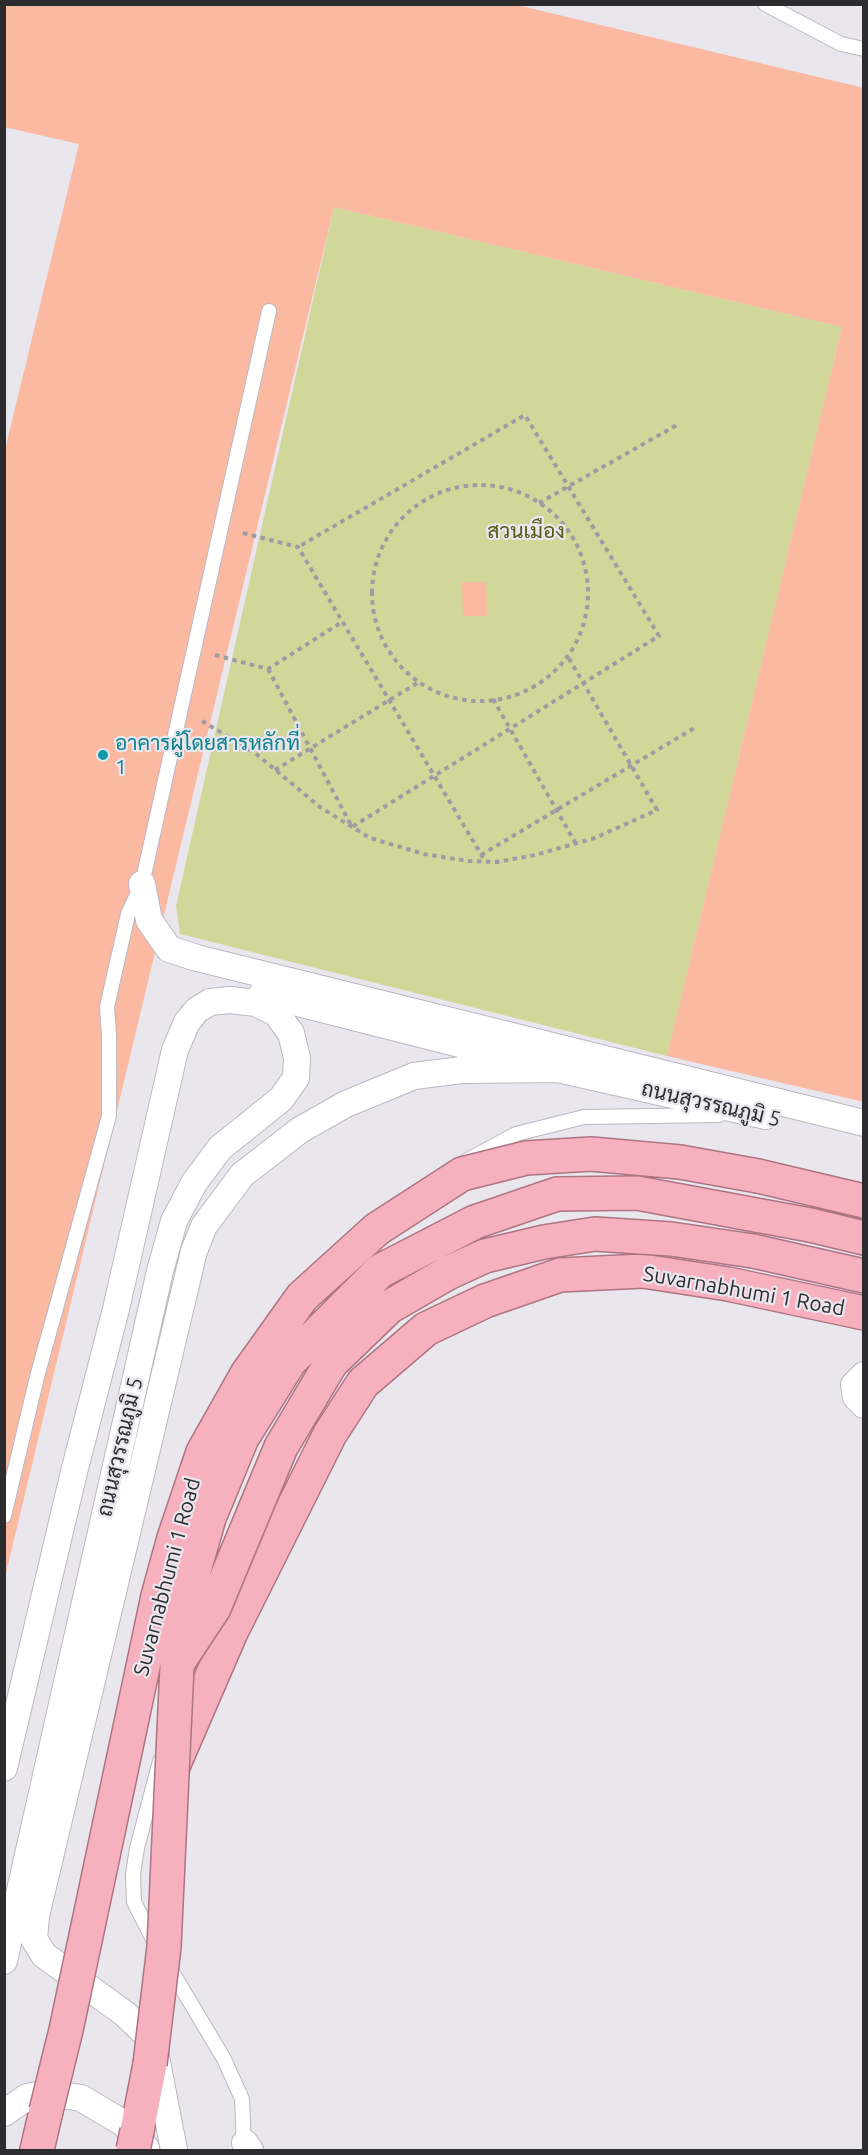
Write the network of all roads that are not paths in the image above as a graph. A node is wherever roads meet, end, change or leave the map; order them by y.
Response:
1 (765, 4) edge
2 (864, 49) edge
3 (269, 311) dead end
4 (142, 884) junction
5 (217, 965) junction
6 (286, 981) junction
7 (254, 998) junction
8 (558, 1069) junction
9 (762, 1115) junction
10 (864, 1123) edge
11 (864, 1142) edge
12 (864, 1201) edge
13 (864, 1238) edge
14 (864, 1276) edge
15 (864, 1312) edge
16 (864, 1375) edge
17 (864, 1405) edge
18 (4, 1516) edge
19 (214, 1552) dead end
20 (202, 1598) dead end
21 (126, 1741) junction
22 (173, 1766) junction
23 (4, 1768) edge
24 (4, 1961) edge
25 (4, 2113) edge
26 (247, 2148) edge
27 (37, 2151) edge
28 (133, 2151) edge
29 (149, 2151) edge
30 (174, 2151) edge

1 - 2 lane
3 - 4 lane
4 - 5 street, ถนนสุวรรณภูมิ 5
4 - 18 lane
5 - 6 street, ถนนสุวรรณภูมิ 5
5 - 7 street
6 - 7 street, ถนนสุวรรณภูมิ 5
6 - 10 street, ถนนสุวรรณภูมิ 5
7 - 8 street
7 - 23 street, ถนนสุวรรณภูมิ 5
7 - 24 street, ถนนสุวรรณภูมิ 5
8 - 9 street, ถนนสุวรรณภูมิ 5
8 - 30 street
9 - 11 street, ถนนสุวรรณภูมิ 5
9 - 19 lane
12 - 21 highway, Suvarnabhumi 1 Road, bridge
13 - 22 highway, Suvarnabhumi 1 Road, bridge
14 - 21 highway, Suvarnabhumi 1 Road, bridge
15 - 22 highway, Suvarnabhumi 1 Road
16 - 17 street
20 - 26 lane
21 - 27 highway, Suvarnabhumi 1 Road, bridge
22 - 28 highway, Suvarnabhumi 1 Road, bridge
25 - 29 street

